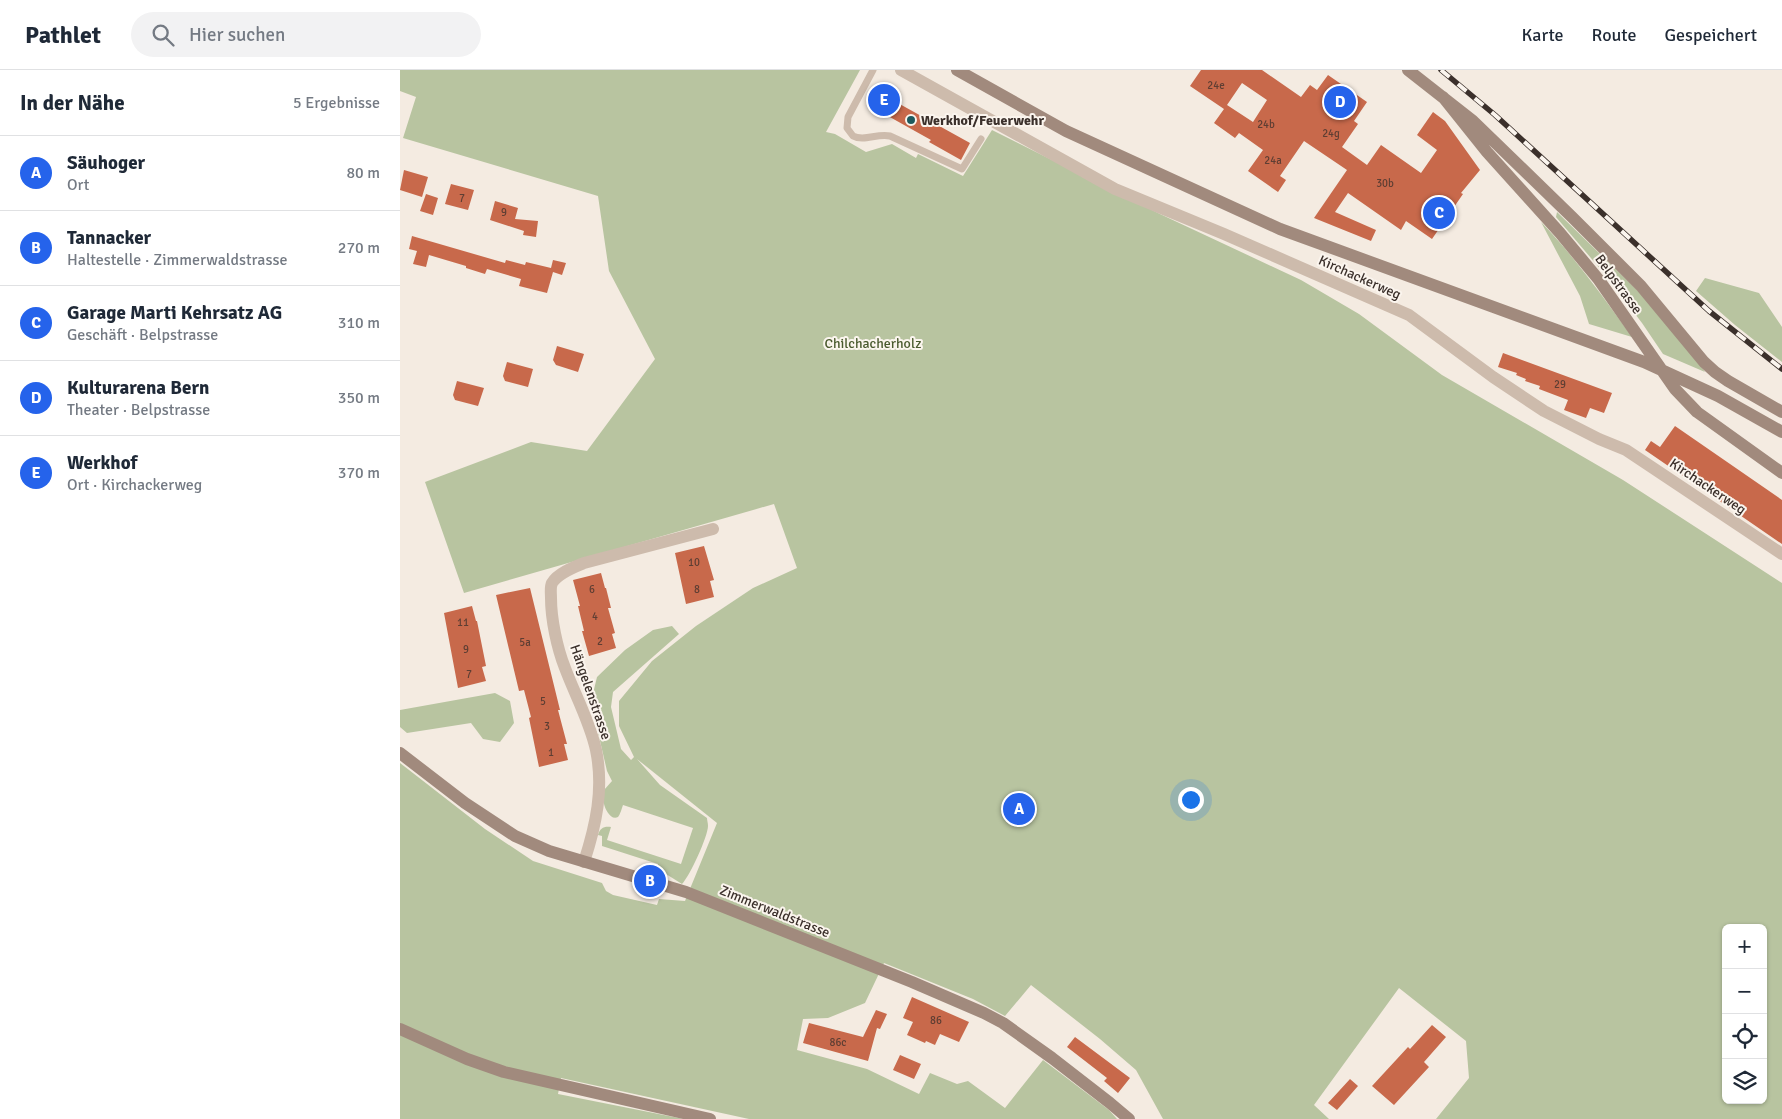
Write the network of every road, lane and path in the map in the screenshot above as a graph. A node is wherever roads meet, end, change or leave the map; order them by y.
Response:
1 (873, 70) edge
2 (901, 70) edge
3 (957, 70) edge
4 (1408, 70) edge
5 (1444, 97) junction
6 (981, 139) dead end
7 (1782, 412) edge
8 (1782, 432) edge
9 (1782, 473) edge
10 (713, 529) dead end
11 (1782, 554) edge
12 (400, 753) edge
13 (584, 862) junction
14 (400, 1028) edge
15 (710, 1119) edge
16 (1129, 1119) edge

1 - 6 lane
2 - 11 street, Kirchackerweg
3 - 8 street
4 - 5 street, Belpstrasse
5 - 7 street, Belpstrasse
5 - 9 street, Belpstrasse
10 - 13 street, Hängelenstrasse
12 - 13 street, Zimmerwaldstrasse
13 - 16 street, Zimmerwaldstrasse
14 - 15 street

